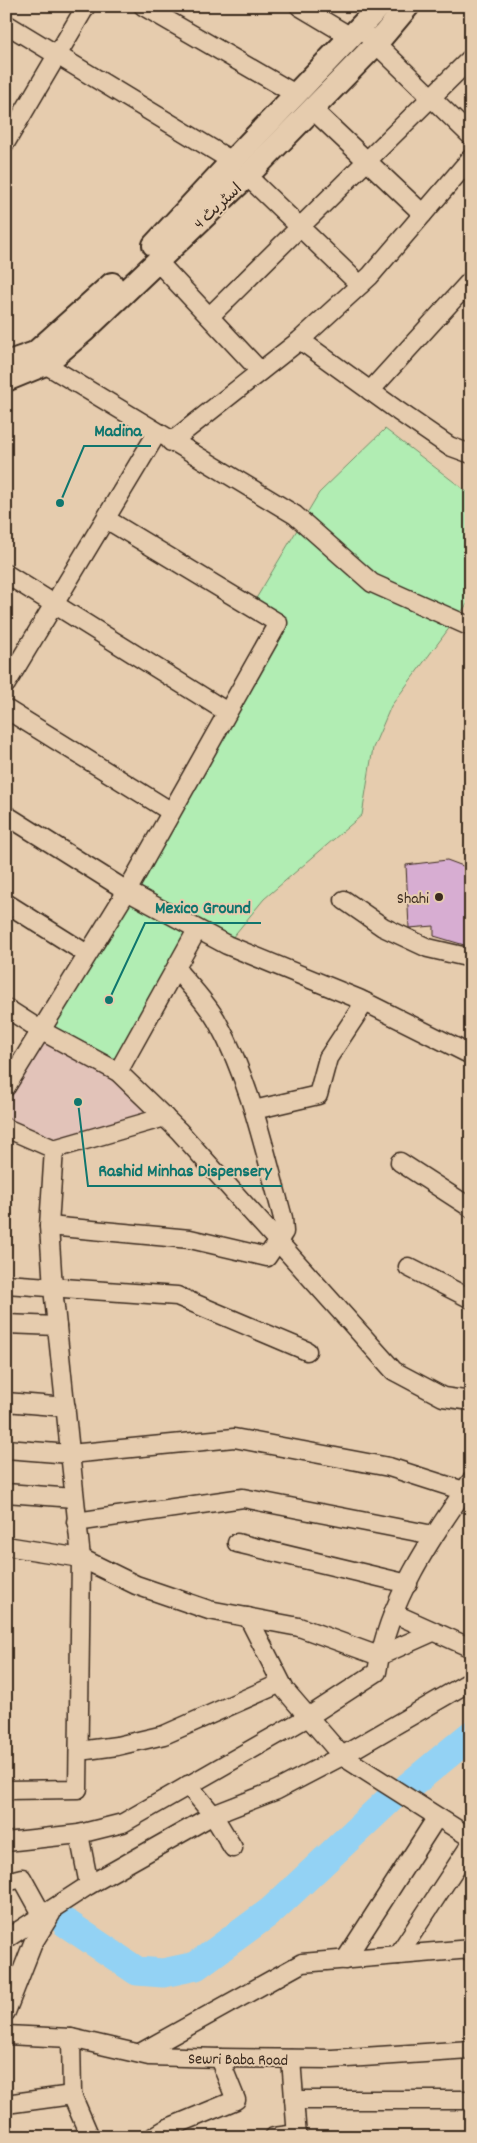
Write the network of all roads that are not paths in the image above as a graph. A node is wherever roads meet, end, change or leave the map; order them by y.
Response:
1 (86, 6) edge
2 (142, 6) edge
3 (299, 6) edge
4 (380, 6) edge
5 (408, 6) edge
6 (6, 24) edge
7 (355, 33) junction
8 (376, 44) junction
9 (58, 54) junction
10 (471, 58) edge
11 (430, 98) junction
12 (304, 102) junction
13 (9, 130) edge
14 (471, 136) edge
15 (471, 158) edge
16 (366, 161) junction
17 (240, 168) junction
18 (423, 214) junction
19 (300, 228) junction
20 (157, 261) junction
21 (471, 280) edge
22 (360, 285) junction
23 (210, 316) junction
24 (300, 340) junction
25 (6, 363) edge
26 (46, 364) junction
27 (260, 371) junction
28 (6, 380) edge
29 (370, 391) junction
30 (164, 437) junction
31 (471, 454) edge
32 (106, 519) junction
33 (6, 574) edge
34 (55, 604) junction
35 (471, 627) edge
36 (6, 684) edge
37 (6, 710) edge
38 (227, 712) junction
39 (170, 811) junction
40 (6, 815) edge
41 (127, 891) junction
42 (344, 900) dead end
43 (6, 903) edge
44 (197, 930) junction
45 (87, 954) junction
46 (471, 958) edge
47 (176, 969) junction
48 (365, 1002) junction
49 (6, 1008) edge
50 (42, 1031) junction
51 (471, 1055) edge
52 (118, 1072) junction
53 (6, 1087) edge
54 (254, 1110) junction
55 (165, 1118) junction
56 (6, 1128) edge
57 (54, 1148) junction
58 (400, 1162) dead end
59 (471, 1208) edge
60 (49, 1226) junction
61 (278, 1242) junction
62 (408, 1267) dead end
63 (6, 1284) edge
64 (53, 1288) junction
65 (471, 1299) edge
66 (6, 1324) edge
67 (57, 1326) junction
68 (307, 1351) dead end
69 (471, 1401) edge
70 (6, 1402) edge
71 (66, 1407) junction
72 (6, 1449) edge
73 (70, 1454) junction
74 (467, 1486) edge
75 (6, 1493) edge
76 (74, 1498) junction
77 (76, 1522) junction
78 (433, 1535) junction
79 (237, 1543) dead end
80 (6, 1546) edge
81 (81, 1558) junction
82 (408, 1584) junction
83 (393, 1614) junction
84 (248, 1617) junction
85 (433, 1632) junction
86 (471, 1648) edge
87 (379, 1656) junction
88 (471, 1681) edge
89 (281, 1683) junction
90 (308, 1717) junction
91 (79, 1751) junction
92 (342, 1756) junction
93 (188, 1785) junction
94 (6, 1790) edge
95 (213, 1815) junction
96 (437, 1817) junction
97 (79, 1834) junction
98 (471, 1838) edge
99 (6, 1842) edge
100 (471, 1844) edge
101 (233, 1848) dead end
102 (6, 1882) edge
103 (88, 1885) junction
104 (49, 1912) junction
105 (6, 1939) edge
106 (471, 1949) edge
107 (398, 1955) junction
108 (345, 1960) junction
109 (10, 1995) edge
110 (6, 2012) edge
111 (6, 2035) edge
112 (71, 2038) junction
113 (471, 2050) edge
114 (140, 2053) junction
115 (219, 2058) junction
116 (291, 2059) junction
117 (72, 2095) junction
118 (294, 2100) junction
119 (471, 2100) edge
120 (6, 2104) edge
121 (165, 2134) edge
122 (297, 2136) edge
123 (90, 2137) edge
124 (274, 2137) edge

1 - 9 street
2 - 12 street
3 - 7 street
4 - 7 main road, اسٹریٹ 4
5 - 8 main road, اسٹریٹ 4
6 - 9 street
7 - 8 street
7 - 12 main road, اسٹریٹ 4
8 - 11 street
8 - 12 main road, اسٹریٹ 4
9 - 13 street
9 - 17 street
10 - 11 street
11 - 14 street
11 - 16 street
12 - 16 street
12 - 17 main road, اسٹریٹ 4
15 - 18 street
16 - 18 street
16 - 19 street
17 - 19 street
17 - 20 main road, اسٹریٹ 4
17 - 25 main road, اسٹریٹ 4
18 - 22 street
19 - 22 street
19 - 23 street
20 - 23 street
20 - 26 main road, اسٹریٹ 4
21 - 29 street
22 - 24 street
23 - 27 street
24 - 27 street
24 - 29 street
26 - 28 main road, اسٹریٹ 4
26 - 30 street
27 - 30 street
29 - 31 street
30 - 32 street
30 - 35 street
32 - 34 street
32 - 38 street
33 - 34 street
34 - 36 street
34 - 38 street
37 - 39 street
38 - 39 street
39 - 41 street
40 - 41 street
41 - 44 street
41 - 45 street
42 - 46 street
43 - 45 street
44 - 47 street
44 - 48 street
45 - 50 street
47 - 52 street
47 - 54 street
48 - 51 street
48 - 54 street
49 - 50 street
50 - 52 street
50 - 53 street
52 - 55 street
54 - 61 street
55 - 57 street
55 - 61 street
56 - 57 street
57 - 60 street
58 - 59 street
60 - 61 street
60 - 64 street
61 - 69 street
62 - 65 street
63 - 64 street
64 - 67 street
64 - 68 street
66 - 67 street
67 - 71 street
70 - 71 street
71 - 73 street
72 - 73 street
73 - 74 street
73 - 76 street
74 - 78 street
75 - 76 street
76 - 77 street
77 - 78 street
77 - 81 street
78 - 82 street
79 - 82 street
80 - 81 street
81 - 84 street
81 - 91 street
82 - 83 street
83 - 85 street
83 - 87 street
84 - 87 street
84 - 89 street
85 - 86 street
85 - 87 street
87 - 90 street
88 - 92 street
89 - 90 street
89 - 91 street
90 - 92 street
90 - 93 street
91 - 94 street
92 - 95 street
92 - 96 street
93 - 95 street
93 - 97 street
95 - 101 street
95 - 103 street
96 - 98 street
96 - 108 street
97 - 99 street
97 - 103 street
100 - 107 street
102 - 104 street
103 - 104 street
104 - 105 street
104 - 109 street
106 - 107 street
107 - 108 street
108 - 114 street
109 - 110 street
111 - 112 street, Sewri Baba Road
112 - 114 street, Sewri Baba Road
112 - 117 street
113 - 116 street, Sewri Baba Road
114 - 115 street, Sewri Baba Road
115 - 116 street, Sewri Baba Road
115 - 121 street
116 - 118 street
117 - 120 street
117 - 123 street
118 - 119 street
118 - 122 street
122 - 124 street

